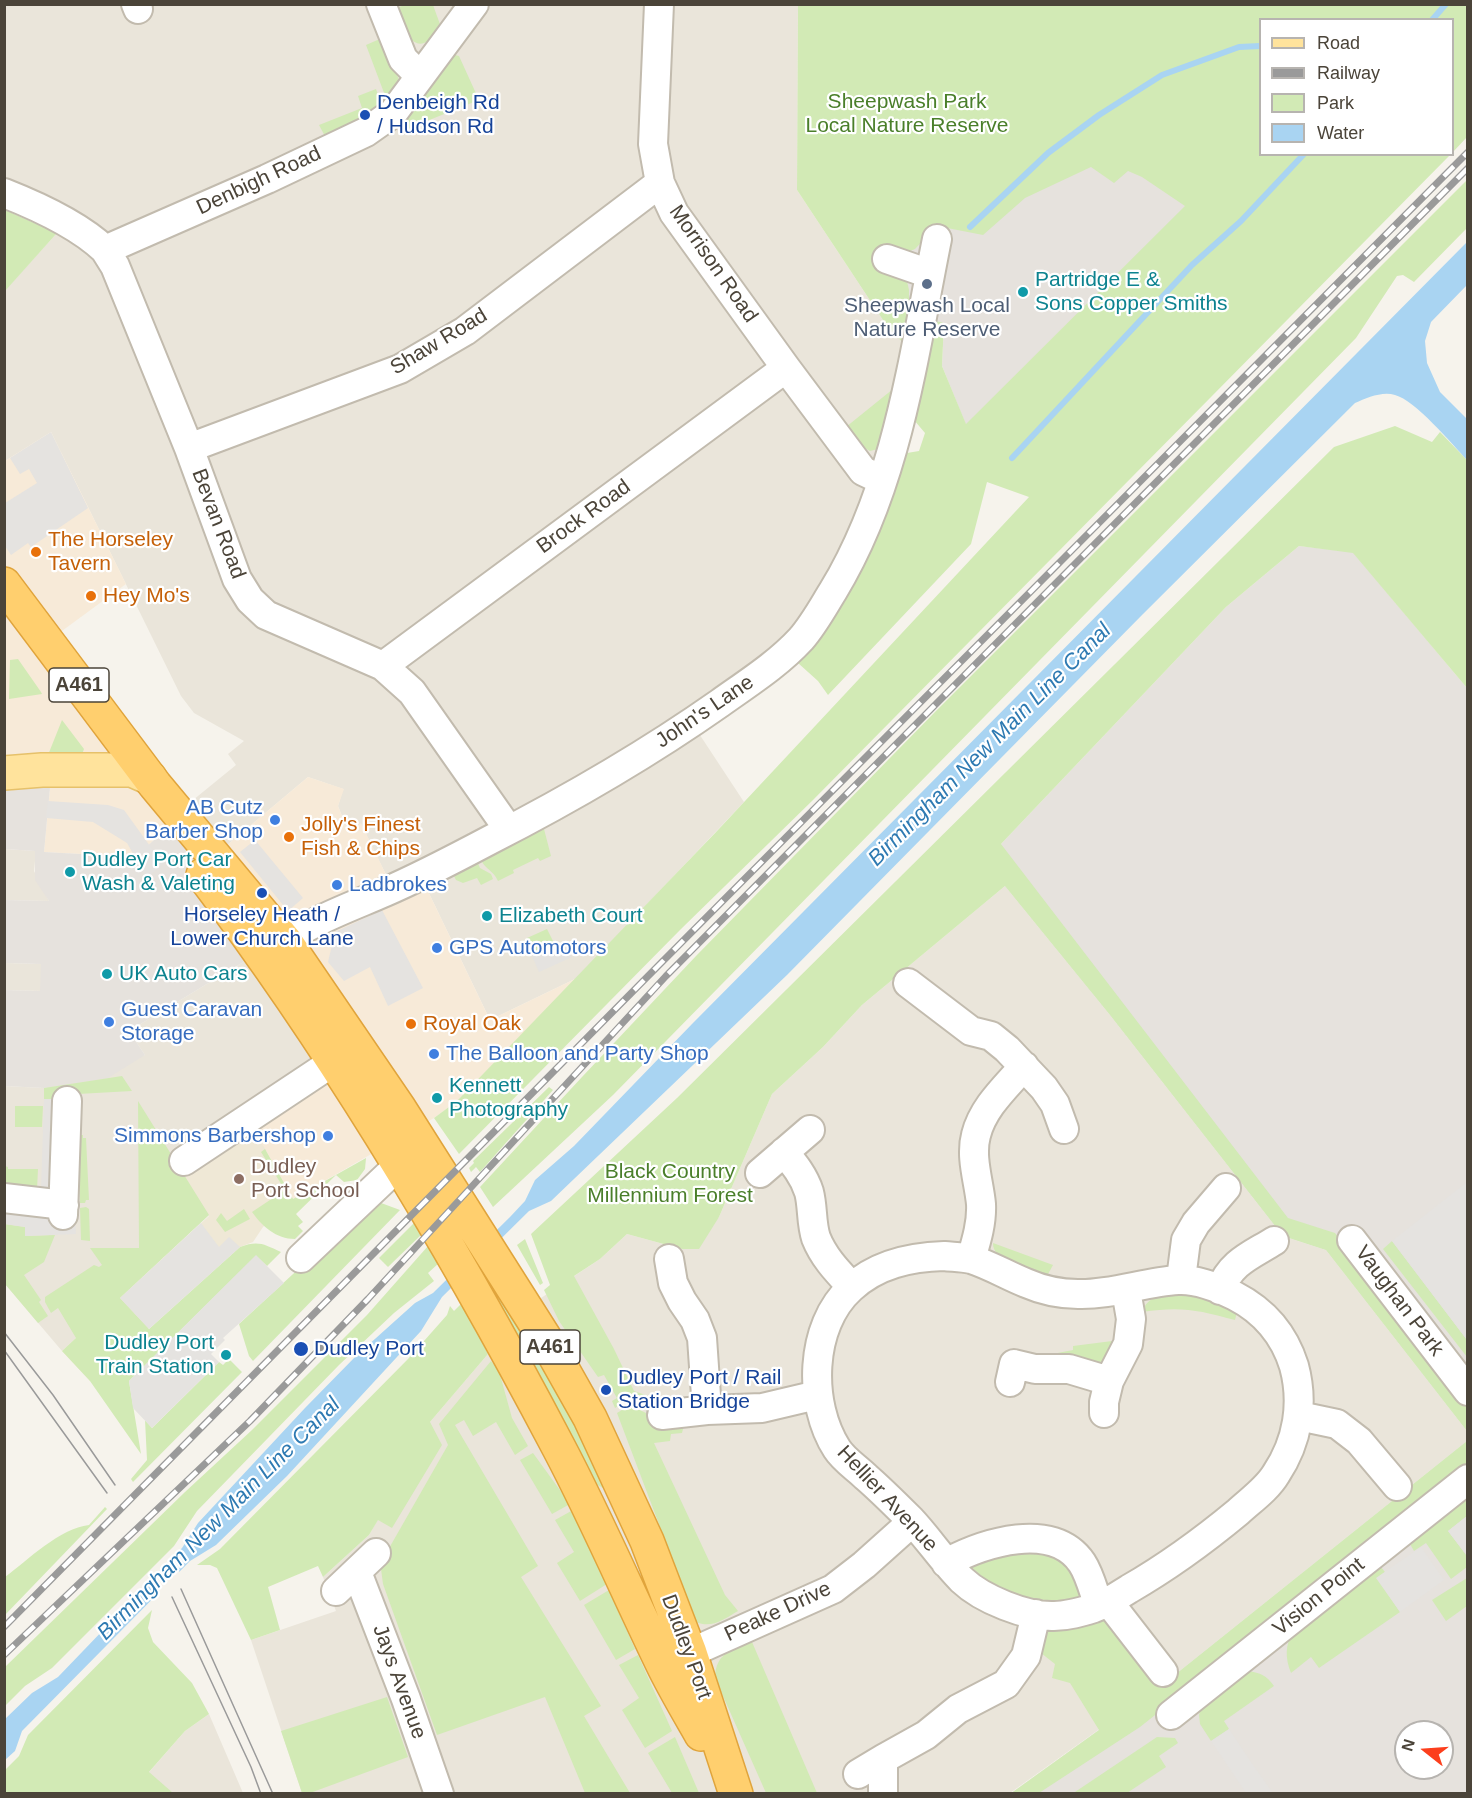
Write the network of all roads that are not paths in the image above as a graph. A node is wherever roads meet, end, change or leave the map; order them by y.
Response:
1 (381, 4) edge
2 (474, 4) edge
3 (659, 4) edge
4 (420, 76) junction
5 (660, 183) junction
6 (4, 193) edge
7 (936, 239) dead end
8 (105, 250) junction
9 (886, 259) dead end
10 (930, 273) junction
11 (786, 368) junction
12 (189, 448) junction
13 (882, 480) junction
14 (4, 584) edge
15 (4, 615) edge
16 (383, 666) junction
17 (4, 775) edge
18 (142, 782) junction
19 (509, 830) junction
20 (285, 941) junction
21 (908, 983) dead end
22 (295, 1004) junction
23 (333, 1062) junction
24 (1024, 1066) junction
25 (67, 1101) dead end
26 (1064, 1129) dead end
27 (810, 1130) dead end
28 (784, 1152) junction
29 (411, 1157) junction
30 (184, 1161) dead end
31 (760, 1173) dead end
32 (1226, 1188) dead end
33 (4, 1198) edge
34 (1352, 1240) dead end
35 (1274, 1241) dead end
36 (301, 1258) dead end
37 (669, 1259) dead end
38 (971, 1260) junction
39 (1181, 1279) junction
40 (852, 1287) junction
41 (1126, 1290) junction
42 (1220, 1290) junction
43 (1109, 1381) junction
44 (1010, 1382) dead end
45 (1467, 1390) edge
46 (817, 1395) junction
47 (707, 1410) junction
48 (1104, 1413) dead end
49 (662, 1415) dead end
50 (1299, 1416) junction
51 (1467, 1479) edge
52 (1397, 1486) dead end
53 (912, 1522) junction
54 (946, 1563) junction
55 (336, 1591) dead end
56 (1104, 1603) junction
57 (1036, 1614) junction
58 (677, 1661) junction
59 (1163, 1672) dead end
60 (1171, 1715) dead end
61 (883, 1759) junction
62 (858, 1774) dead end
63 (883, 1793) edge
64 (439, 1794) edge
65 (735, 1794) edge

1 - 4 street
2 - 4 street, Denbigh Road
3 - 5 street, Morrison Road
4 - 8 street, Denbigh Road
5 - 11 street, Morrison Road
5 - 12 street, Shaw Road
6 - 8 street
7 - 10 street, John's Lane
8 - 12 street, Bevan Road
9 - 10 street
10 - 13 street, John's Lane
11 - 13 street, Morrison Road
11 - 16 street, Brock Road
12 - 16 street, Bevan Road
13 - 19 street, John's Lane
14 - 18 highway, A461
15 - 18 highway, A461
16 - 19 street, Bevan Road
17 - 18 main road
18 - 20 highway, Dudley Port / A461
18 - 22 highway, Dudley Port / A461
19 - 20 street, John's Lane
20 - 22 street
20 - 29 highway, Dudley Port / A461
21 - 24 street
22 - 23 highway, Dudley Port / A461
23 - 29 highway, Dudley Port / A461
23 - 30 street
24 - 26 street
24 - 38 street
25 - 33 street
27 - 28 street
28 - 31 street
28 - 40 street
29 - 36 street
29 - 58 highway, Dudley Port / A461
29 - 58 highway, Dudley Port / A461
32 - 39 street
34 - 45 street, Vaughan Park
35 - 42 street
37 - 47 street
38 - 40 street, Hellier Avenue
38 - 41 street, Hellier Avenue
39 - 41 street, Hellier Avenue
39 - 42 street, Hellier Avenue
40 - 46 street, Hellier Avenue
41 - 43 street
42 - 50 street, Hellier Avenue
43 - 44 street
43 - 48 street
46 - 47 street
46 - 53 street, Hellier Avenue
47 - 49 street
50 - 52 street
50 - 56 street, Hellier Avenue
51 - 60 street, Vision Point
53 - 54 street, Hellier Avenue
53 - 58 street, Peake Drive
54 - 56 street, Hellier Avenue
54 - 57 street, Hellier Avenue
55 - 64 street, Jays Avenue
56 - 57 street, Hellier Avenue
56 - 59 street, Hellier Avenue
57 - 61 street
58 - 65 highway, Dudley Port / A461
61 - 62 street
61 - 63 street

